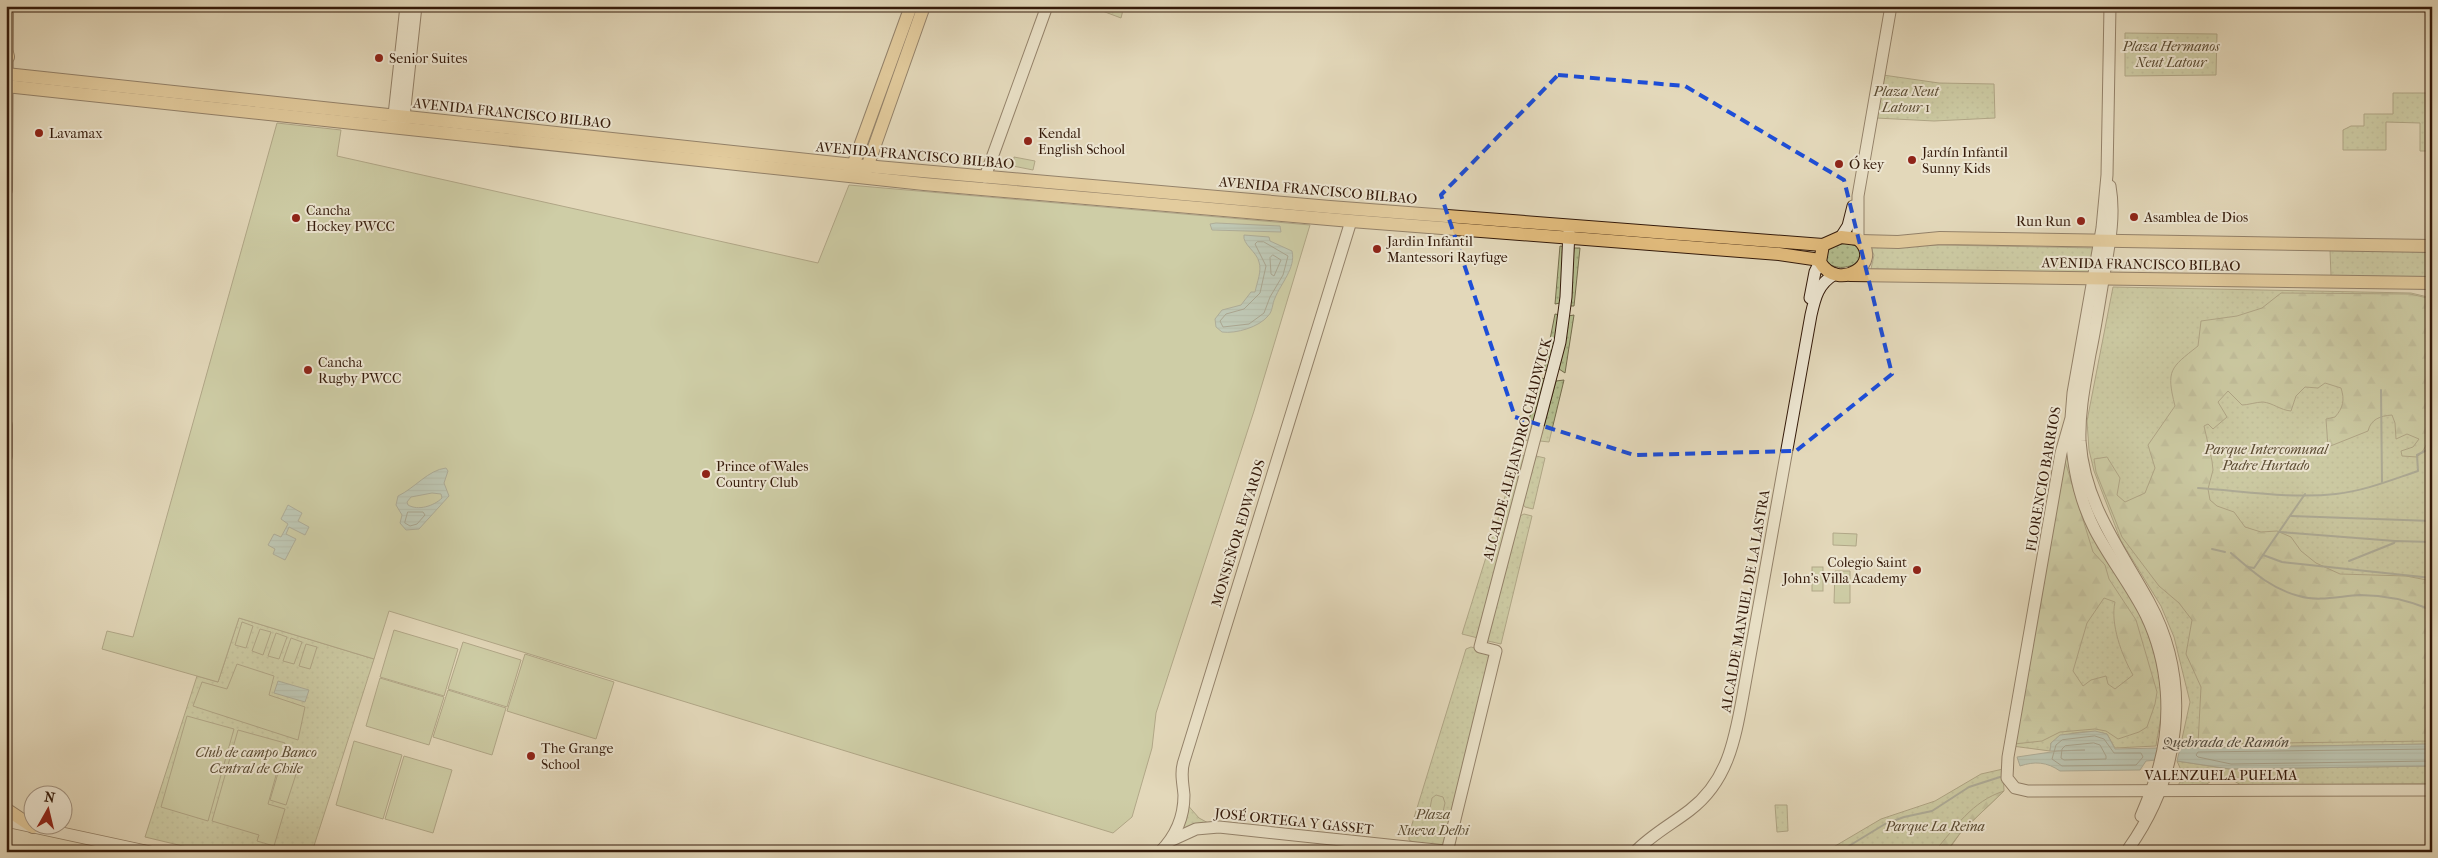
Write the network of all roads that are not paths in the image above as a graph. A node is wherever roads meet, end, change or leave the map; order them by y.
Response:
1 (7, 6) edge
2 (406, 6) edge
3 (416, 6) edge
4 (911, 6) edge
5 (924, 6) edge
6 (1047, 6) edge
7 (1891, 6) edge
8 (2110, 6) edge
9 (7, 55) edge
10 (7, 80) edge
11 (226, 97) junction
12 (204, 108) junction
13 (398, 121) junction
14 (852, 170) junction
15 (866, 172) junction
16 (985, 177) junction
17 (976, 189) junction
18 (6, 190) edge
19 (1858, 196) junction
20 (1368, 210) junction
21 (1351, 221) junction
22 (1569, 232) junction
23 (1841, 237) junction
24 (1859, 240) junction
25 (2105, 241) junction
26 (1823, 245) junction
27 (2432, 246) edge
28 (1820, 261) junction
29 (1835, 274) junction
30 (1850, 275) junction
31 (2098, 278) junction
32 (2432, 283) edge
33 (1810, 315) junction
34 (2071, 418) junction
35 (6, 425) edge
36 (6, 456) edge
37 (2169, 745) junction
38 (2010, 784) joint
39 (2432, 790) edge
40 (2156, 791) junction
41 (6, 809) edge
42 (22, 819) edge
43 (6, 821) edge
44 (22, 824) edge
45 (72, 835) edge
46 (1172, 840) junction
47 (2128, 850) edge
48 (150, 852) edge
49 (1160, 852) edge
50 (1446, 852) edge
51 (1635, 852) edge

1 - 9 main road
2 - 13 street
3 - 13 street
4 - 14 main road
5 - 15 main road
6 - 16 street
7 - 19 street
8 - 25 street, FLORENCIO BARRIOS
9 - 10 main road
10 - 11 main road, AVENIDA FRANCISCO BILBAO
10 - 12 main road, AVENIDA FRANCISCO BILBAO
10 - 18 main road
11 - 12 main road
11 - 13 main road, AVENIDA FRANCISCO BILBAO
12 - 13 main road, AVENIDA FRANCISCO BILBAO
13 - 14 main road, AVENIDA FRANCISCO BILBAO
14 - 15 main road, AVENIDA FRANCISCO BILBAO
15 - 16 main road, AVENIDA FRANCISCO BILBAO
15 - 17 main road, AVENIDA FRANCISCO BILBAO
16 - 17 main road
16 - 20 main road, AVENIDA FRANCISCO BILBAO
17 - 21 main road, AVENIDA FRANCISCO BILBAO
19 - 23 street
19 - 24 street
20 - 21 main road
20 - 22 main road, AVENIDA FRANCISCO BILBAO
21 - 22 main road, AVENIDA FRANCISCO BILBAO
21 - 46 street, MONSEÑOR EDWARDS
22 - 26 main road, AVENIDA FRANCISCO BILBAO
22 - 28 main road, AVENIDA FRANCISCO BILBAO
22 - 50 street, ALCALDE ALEJANDRO CHADWICK
23 - 24 main road
23 - 26 main road
24 - 25 main road, AVENIDA FRANCISCO BILBAO
24 - 30 main road
25 - 27 main road, AVENIDA FRANCISCO BILBAO
25 - 31 street, FLORENCIO BARRIOS
26 - 28 main road
28 - 29 main road
28 - 33 street, ALCALDE MANUEL DE LA LASTRA
29 - 30 main road
29 - 33 street, ALCALDE MANUEL DE LA LASTRA
30 - 31 main road, AVENIDA FRANCISCO BILBAO
31 - 32 main road, AVENIDA FRANCISCO BILBAO
31 - 34 street, FLORENCIO BARRIOS
31 - 37 street, FLORENCIO BARRIOS
33 - 51 street, ALCALDE MANUEL DE LA LASTRA
34 - 37 street
34 - 38 street, FLORENCIO BARRIOS
35 - 36 main road
37 - 40 street
38 - 40 street, VALENZUELA PUELMA
39 - 40 street, VALENZUELA PUELMA
40 - 47 street
41 - 42 main road
43 - 44 street
45 - 48 street
46 - 49 street, MONSEÑOR EDWARDS
46 - 50 street, JOSÉ ORTEGA Y GASSET

